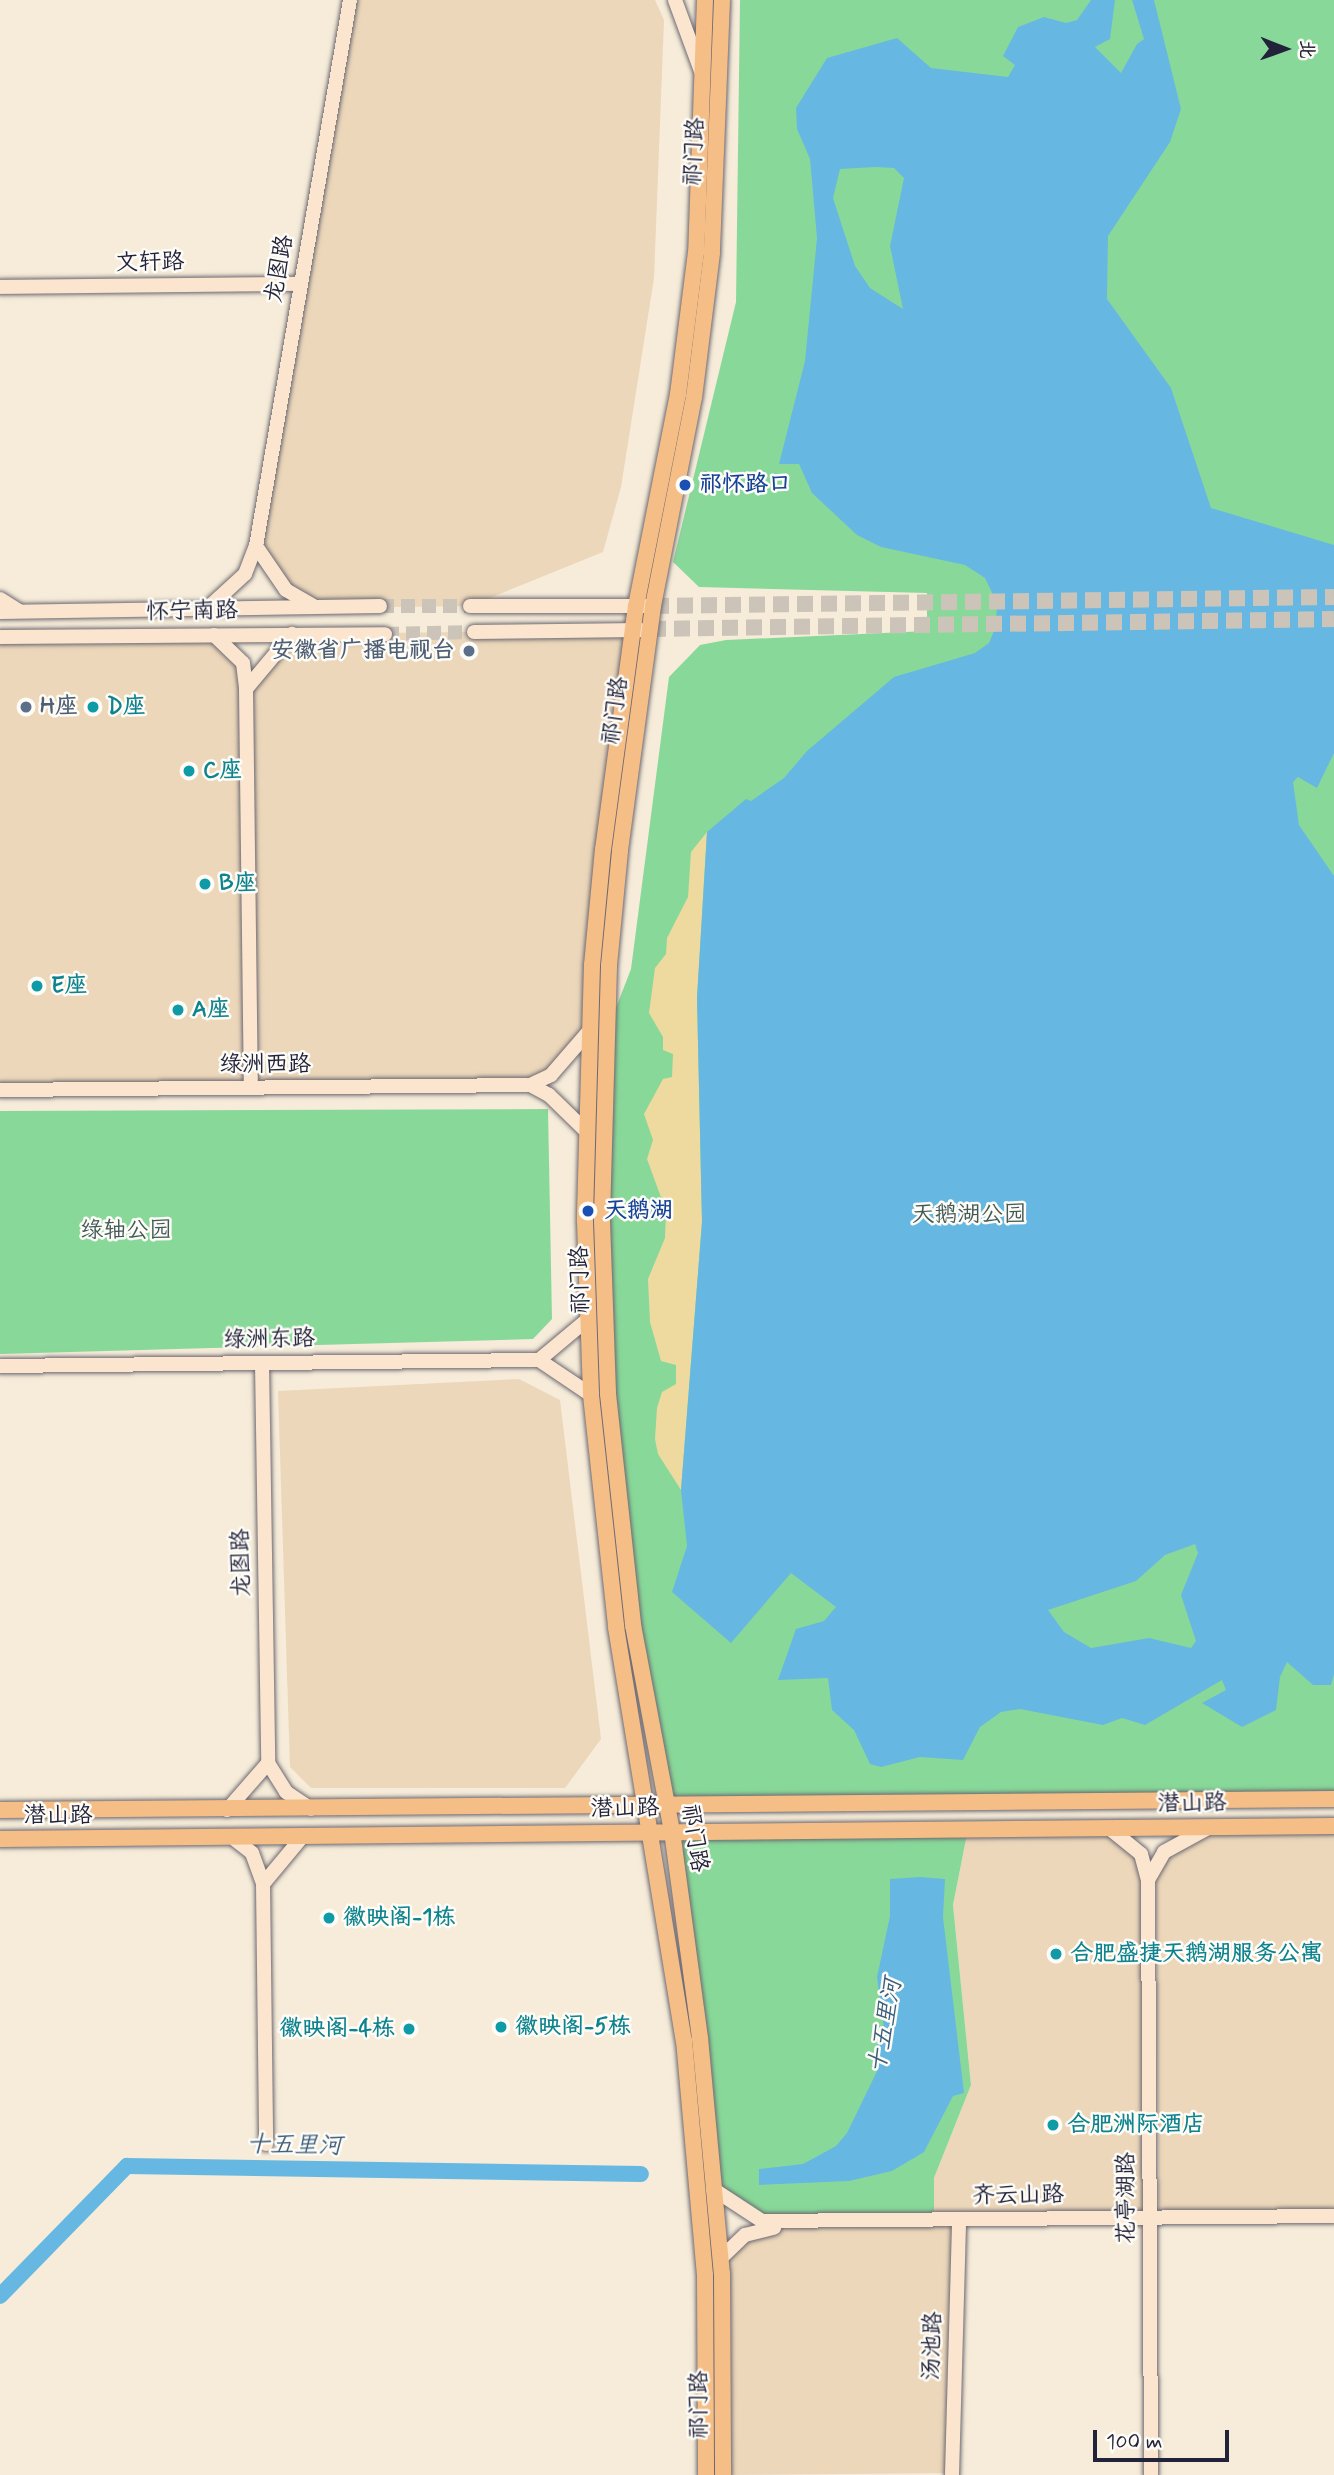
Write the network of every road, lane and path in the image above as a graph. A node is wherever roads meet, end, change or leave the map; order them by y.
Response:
1 (350, 0) edge
2 (675, 0) edge
3 (705, 0) edge
4 (722, 0) edge
5 (704, 80) junction
6 (300, 284) junction
7 (0, 287) edge
8 (256, 546) junction
9 (0, 599) edge
10 (380, 606) tunnel mouth
11 (470, 606) tunnel mouth
12 (636, 606) junction
13 (653, 606) junction
14 (208, 608) junction
15 (317, 608) junction
16 (19, 611) junction
17 (0, 612) edge
18 (650, 629) junction
19 (634, 630) junction
20 (474, 632) tunnel mouth
21 (292, 634) junction
22 (385, 634) tunnel mouth
23 (214, 635) junction
24 (0, 637) edge
25 (246, 689) junction
26 (590, 1030) junction
27 (530, 1085) junction
28 (251, 1088) junction
29 (0, 1090) edge
30 (587, 1132) junction
31 (588, 1319) junction
32 (539, 1360) junction
33 (262, 1363) junction
34 (0, 1366) edge
35 (591, 1395) junction
36 (268, 1763) junction
37 (1334, 1800) edge
38 (3, 1806) edge
39 (647, 1807) junction
40 (666, 1807) junction
41 (228, 1810) junction
42 (312, 1810) junction
43 (1334, 1826) edge
44 (1210, 1827) junction
45 (1110, 1828) junction
46 (650, 1831) junction
47 (671, 1831) junction
48 (303, 1836) junction
49 (233, 1838) junction
50 (0, 1839) edge
51 (1148, 1880) junction
52 (263, 1884) junction
53 (266, 2144) dead end
54 (713, 2189) junction
55 (1334, 2216) edge
56 (1150, 2221) junction
57 (1334, 2222) edge
58 (956, 2223) junction
59 (720, 2259) junction
60 (706, 2475) edge
61 (723, 2475) edge
62 (947, 2475) edge
63 (952, 2475) edge
64 (1152, 2475) edge

1 - 6 street, 龙图路
2 - 5 street
3 - 5 main road, 祁门路
4 - 13 main road, 祁门路
5 - 12 main road, 祁门路
6 - 7 street, 文轩路
6 - 8 street, 龙图路
8 - 14 street, 龙图路
8 - 15 street
9 - 16 street
10 - 15 street, 怀宁南路
11 - 12 street
12 - 13 street
12 - 19 main road, 祁门路
13 - 18 main road, 祁门路
14 - 15 street, 怀宁南路
14 - 16 street, 怀宁南路
16 - 17 street, 怀宁南路
18 - 19 street
18 - 40 main road, 祁门路
19 - 20 street
19 - 26 main road, 祁门路
21 - 22 street, 怀宁南路
21 - 23 street, 怀宁南路
21 - 25 street
23 - 24 street, 怀宁南路
23 - 25 street
25 - 28 street
26 - 27 street
26 - 30 main road, 祁门路
27 - 28 street, 绿洲西路
27 - 30 street
28 - 29 street, 绿洲西路
30 - 31 main road, 祁门路
31 - 32 street
31 - 35 main road, 祁门路
32 - 33 street, 绿洲东路
32 - 35 street
33 - 34 street, 绿洲东路
33 - 36 street, 龙图路
35 - 39 main road, 祁门路
36 - 41 street
36 - 42 street
37 - 40 main road, 潜山路
38 - 41 main road, 潜山路
39 - 40 main road, 潜山路
39 - 42 main road, 潜山路
39 - 46 main road, 祁门路
40 - 47 main road, 祁门路
41 - 42 main road, 潜山路
43 - 44 main road, 潜山路
44 - 45 main road, 潜山路
44 - 51 street
45 - 47 main road, 潜山路
45 - 51 street, 花亭湖路
46 - 47 main road, 潜山路
46 - 48 main road, 潜山路
46 - 60 main road, 祁门路
47 - 54 main road, 祁门路
48 - 49 main road, 潜山路
48 - 52 street
49 - 50 main road, 潜山路
49 - 52 street
51 - 56 street, 花亭湖路
52 - 53 street
54 - 58 street, 齐云山路
54 - 59 main road, 祁门路
55 - 56 street, 齐云山路
56 - 57 street
56 - 58 street, 齐云山路
56 - 64 street, 花亭湖路
58 - 59 street
58 - 62 street, 汤池路
58 - 63 street, 汤池路
59 - 61 main road, 祁门路

